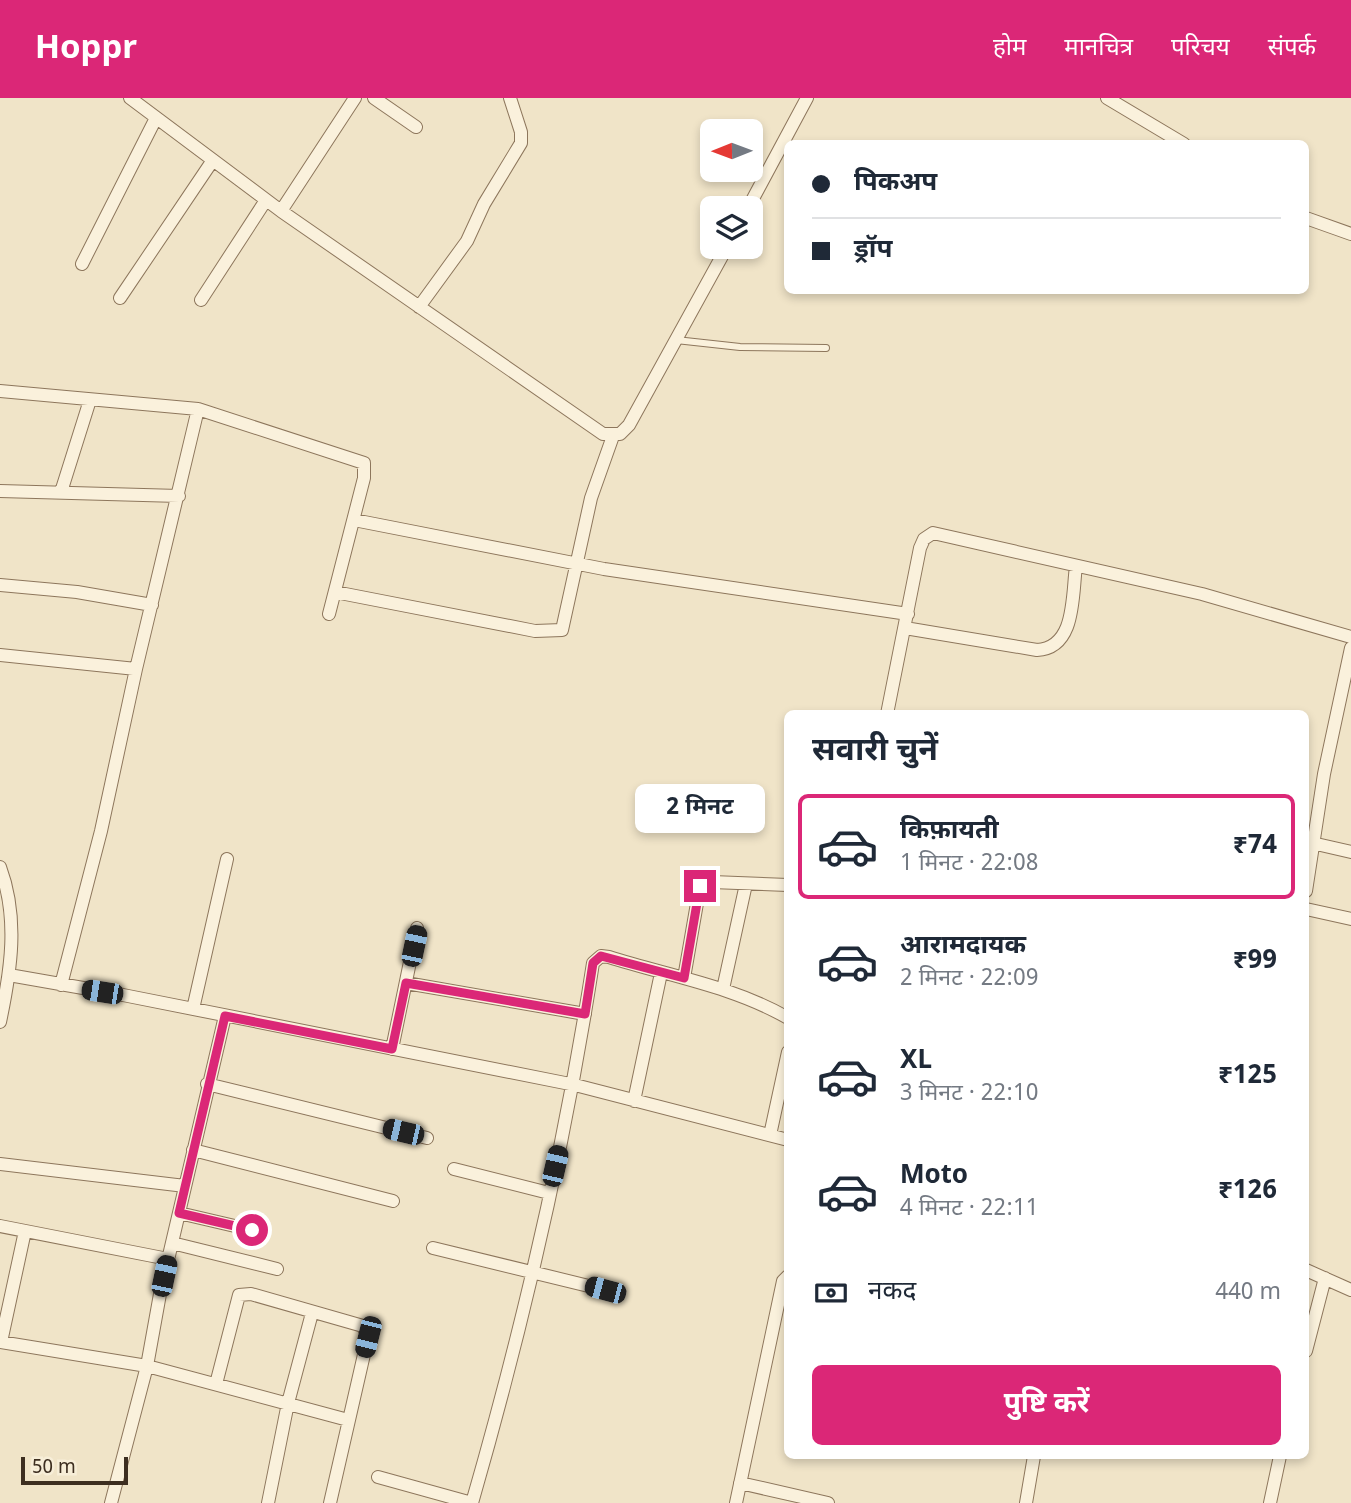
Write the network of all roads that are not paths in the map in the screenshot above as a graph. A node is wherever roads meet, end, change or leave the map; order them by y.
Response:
1 (130, 98) edge
2 (355, 98) edge
3 (374, 98) edge
4 (510, 98) edge
5 (807, 98) edge
6 (1107, 98) edge
7 (156, 118) junction
8 (416, 127) dead end
9 (784, 140) edge
10 (1177, 140) edge
11 (784, 141) edge
12 (213, 160) junction
13 (754, 196) edge
14 (266, 200) junction
15 (281, 211) junction
16 (1309, 219) edge
17 (1351, 234) edge
18 (720, 259) edge
19 (82, 264) dead end
20 (120, 298) dead end
21 (201, 300) dead end
22 (419, 307) junction
23 (676, 340) junction
24 (826, 348) dead end
25 (0, 391) edge
26 (90, 400) junction
27 (198, 409) junction
28 (612, 436) junction
29 (0, 491) edge
30 (61, 492) junction
31 (179, 496) junction
32 (354, 520) junction
33 (579, 564) junction
34 (1076, 566) junction
35 (0, 586) edge
36 (335, 592) junction
37 (152, 605) junction
38 (330, 614) dead end
39 (908, 614) junction
40 (905, 628) junction
41 (1351, 636) edge
42 (1351, 648) edge
43 (0, 655) edge
44 (136, 669) junction
45 (888, 710) edge
46 (1312, 843) junction
47 (1351, 852) edge
48 (228, 859) dead end
49 (0, 867) edge
50 (1309, 867) edge
51 (746, 884) junction
52 (784, 885) edge
53 (1309, 910) edge
54 (1351, 919) edge
55 (417, 928) dead end
56 (6, 930) edge
57 (661, 973) junction
58 (9, 975) junction
59 (684, 978) junction
60 (406, 983) junction
61 (61, 985) junction
62 (723, 989) junction
63 (193, 1009) junction
64 (585, 1014) junction
65 (225, 1016) junction
66 (784, 1016) edge
67 (0, 1022) edge
68 (392, 1049) junction
69 (784, 1070) edge
70 (207, 1084) junction
71 (575, 1085) junction
72 (634, 1101) junction
73 (770, 1135) junction
74 (427, 1138) dead end
75 (784, 1139) edge
76 (193, 1150) junction
77 (0, 1164) edge
78 (454, 1169) dead end
79 (185, 1186) junction
80 (549, 1193) junction
81 (393, 1201) dead end
82 (179, 1213) junction
83 (0, 1226) edge
84 (252, 1230) dead end
85 (24, 1231) junction
86 (172, 1243) junction
87 (433, 1248) dead end
88 (168, 1259) junction
89 (277, 1269) dead end
90 (530, 1270) junction
91 (1309, 1271) edge
92 (1325, 1278) junction
93 (784, 1280) edge
94 (605, 1290) dead end
95 (1351, 1290) edge
96 (312, 1313) junction
97 (1309, 1339) edge
98 (1, 1342) edge
99 (147, 1366) junction
100 (216, 1384) junction
101 (288, 1403) junction
102 (348, 1420) junction
103 (1033, 1459) edge
104 (1279, 1459) edge
105 (378, 1477) dead end
106 (740, 1483) junction
107 (111, 1503) edge
108 (268, 1503) edge
109 (330, 1503) edge
110 (472, 1503) edge
111 (736, 1503) edge
112 (828, 1503) edge
113 (1026, 1503) edge
114 (1269, 1503) edge

1 - 7 street
2 - 15 street
3 - 8 street
4 - 22 street
5 - 9 street
6 - 10 street
7 - 12 street
7 - 19 street
11 - 13 street
12 - 14 street
12 - 20 street
14 - 15 street
14 - 21 street
15 - 22 street
16 - 17 street
18 - 23 street
22 - 28 street
23 - 24 lane
23 - 28 street
25 - 26 street
26 - 27 street
26 - 30 street
27 - 31 street
27 - 32 street
28 - 33 street
29 - 30 street
30 - 31 street
31 - 37 street
32 - 33 street
32 - 36 street
33 - 36 street
33 - 39 street
34 - 39 street
34 - 40 street
34 - 41 street
35 - 37 street
36 - 38 street
37 - 44 street
39 - 40 street
40 - 45 street
42 - 46 street
43 - 44 street
44 - 61 street
46 - 47 street
46 - 50 street
48 - 63 street
49 - 56 street
51 - 52 street
51 - 59 street
51 - 62 street
53 - 54 street
55 - 60 street
56 - 58 street
57 - 59 street
57 - 64 street
57 - 72 street
58 - 61 street
58 - 67 street
59 - 62 street
60 - 64 street
60 - 68 street
61 - 63 street
62 - 66 street
63 - 65 street
64 - 71 street
65 - 68 street
65 - 70 street
68 - 71 street
69 - 73 street
70 - 74 street
70 - 76 street
71 - 72 street
71 - 80 street
72 - 73 street
73 - 75 street
76 - 79 street
76 - 81 street
77 - 79 street
78 - 80 street
79 - 82 street
80 - 90 street
82 - 84 street
82 - 86 street
83 - 85 street
85 - 88 street
85 - 98 street
86 - 88 street
86 - 89 street
87 - 90 street
88 - 99 street
90 - 94 street
90 - 110 street
91 - 92 street
92 - 95 street
92 - 97 street
93 - 106 street
96 - 100 street
96 - 101 street
96 - 102 street
98 - 99 street
99 - 100 street
99 - 107 street
100 - 101 street
101 - 102 street
101 - 108 street
102 - 109 street
103 - 113 street
104 - 114 street
105 - 110 street
106 - 111 street
106 - 112 street

